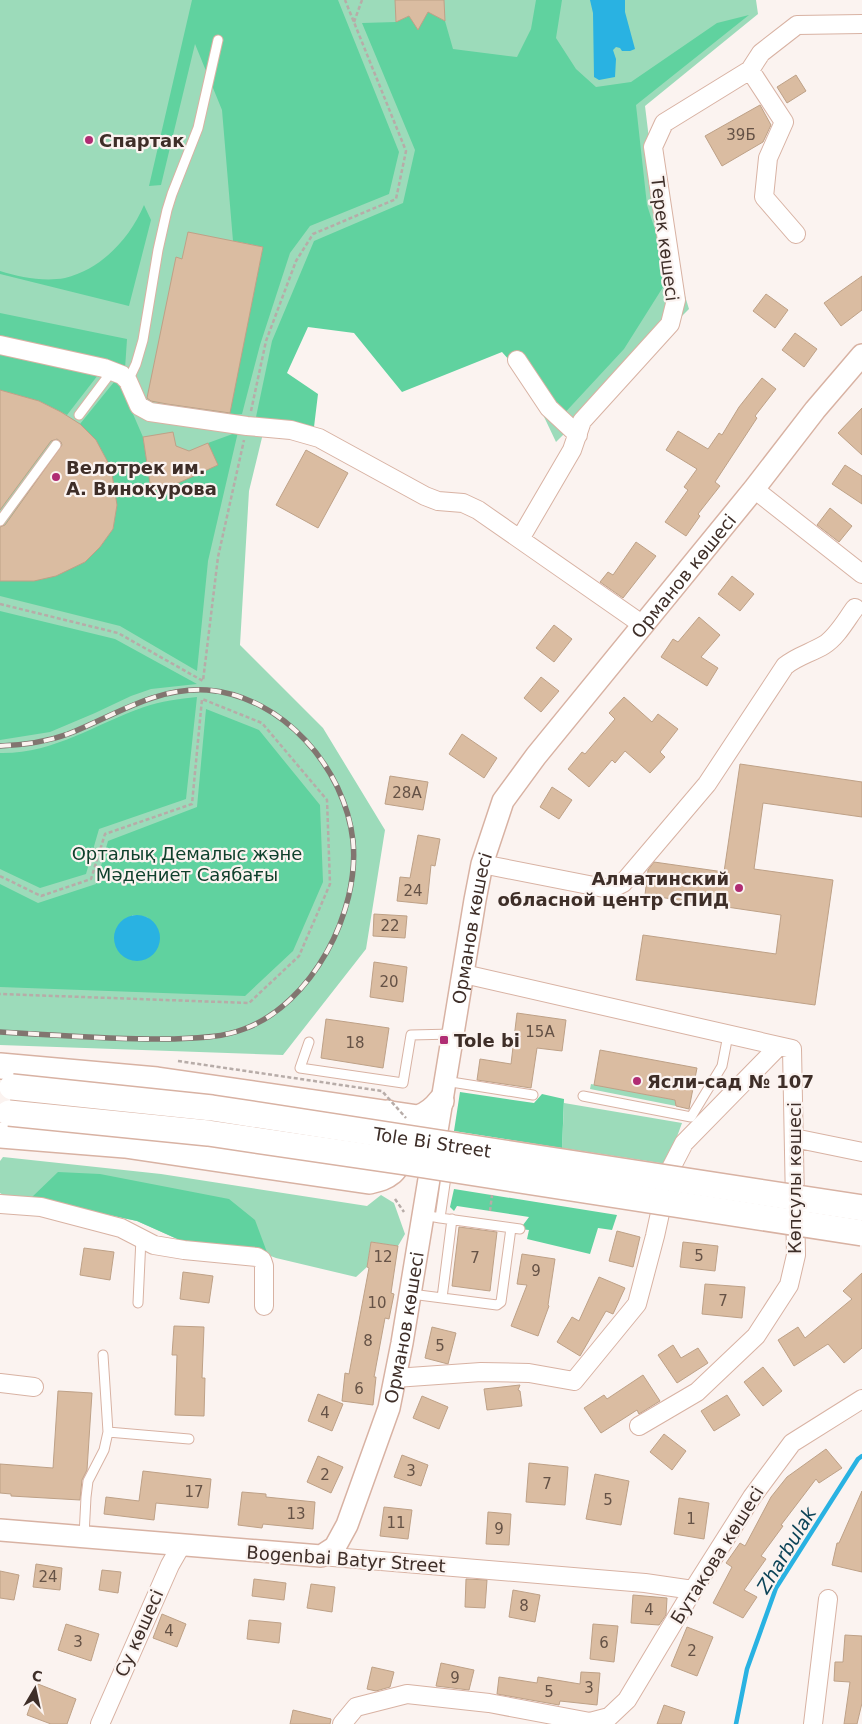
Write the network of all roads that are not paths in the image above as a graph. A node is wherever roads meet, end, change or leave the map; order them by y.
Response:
1 (862, 24) edge
2 (218, 40) dead end
3 (750, 70) junction
4 (796, 234) dead end
5 (0, 344) edge
6 (862, 355) edge
7 (517, 360) dead end
8 (112, 371) junction
9 (128, 381) junction
10 (79, 415) dead end
11 (578, 435) junction
12 (56, 445) dead end
13 (754, 489) junction
14 (0, 521) edge
15 (520, 539) junction
16 (862, 574) edge
17 (855, 608) dead end
18 (642, 625) junction
19 (482, 864) junction
20 (464, 974) junction
21 (453, 1034) junction
22 (728, 1035) junction
23 (309, 1042) dead end
24 (778, 1047) junction
25 (0, 1066) edge
26 (6, 1087) edge
27 (443, 1091) junction
28 (533, 1096) dead end
29 (583, 1096) dead end
30 (388, 1113) junction
31 (3, 1120) edge
32 (453, 1136) dead end
33 (794, 1138) junction
34 (862, 1152) edge
35 (0, 1204) edge
36 (862, 1208) edge
37 (424, 1217) junction
38 (452, 1219) junction
39 (862, 1233) edge
40 (141, 1238) junction
41 (411, 1294) junction
42 (442, 1298) junction
43 (138, 1302) dead end
44 (264, 1306) dead end
45 (103, 1355) dead end
46 (395, 1378) junction
47 (0, 1383) edge
48 (34, 1386) dead end
49 (862, 1399) edge
50 (639, 1426) dead end
51 (108, 1432) junction
52 (189, 1439) dead end
53 (0, 1530) edge
54 (84, 1536) junction
55 (182, 1544) junction
56 (321, 1556) junction
57 (693, 1590) junction
58 (828, 1599) dead end
59 (590, 1723) edge
60 (100, 1724) edge
61 (342, 1724) edge
62 (813, 1724) edge

1 - 3 street, Терек көшесі
2 - 9 lane
3 - 4 street
3 - 11 street, Терек көшесі
5 - 8 street
6 - 13 street, Орманов көшесі
7 - 11 street
8 - 9 street
8 - 10 lane
9 - 15 street
11 - 15 street, Терек көшесі
12 - 14 lane
13 - 16 street
13 - 18 street, Орманов көшесі
15 - 18 street
17 - 19 street
18 - 19 street, Орманов көшесі
19 - 20 street, Орманов көшесі
20 - 21 street, Орманов көшесі
20 - 22 street, Көпсулы көшесі
21 - 23 lane
21 - 27 street, Орманов көшесі
22 - 24 street, Көпсулы көшесі
22 - 29 lane
24 - 33 street, Көпсулы көшесі
24 - 46 street
25 - 30 main road
26 - 36 main road, Tole Bi Street, bridge
27 - 28 lane
27 - 30 main road
27 - 37 street, Орманов көшесі
30 - 31 main road
31 - 39 main road, Tole Bi Street, bridge
32 - 37 lane
33 - 34 street
33 - 50 street, Көпсулы көшесі
35 - 40 street
37 - 38 lane
37 - 41 street, Орманов көшесі
38 - 42 lane
38 - 42 lane
40 - 43 lane
40 - 44 street
41 - 42 lane
41 - 46 street, Орманов көшесі
45 - 51 lane
46 - 56 street, Орманов көшесі
47 - 48 street
49 - 57 street, Бутакова көшесі
51 - 52 lane
51 - 54 lane
53 - 54 street, Bogenbai Batyr Street
54 - 55 street, Bogenbai Batyr Street
55 - 56 street, Bogenbai Batyr Street
55 - 60 street, Су көшесі
56 - 57 street, Bogenbai Batyr Street
57 - 59 street, Бутакова көшесі
58 - 62 street
59 - 61 street

